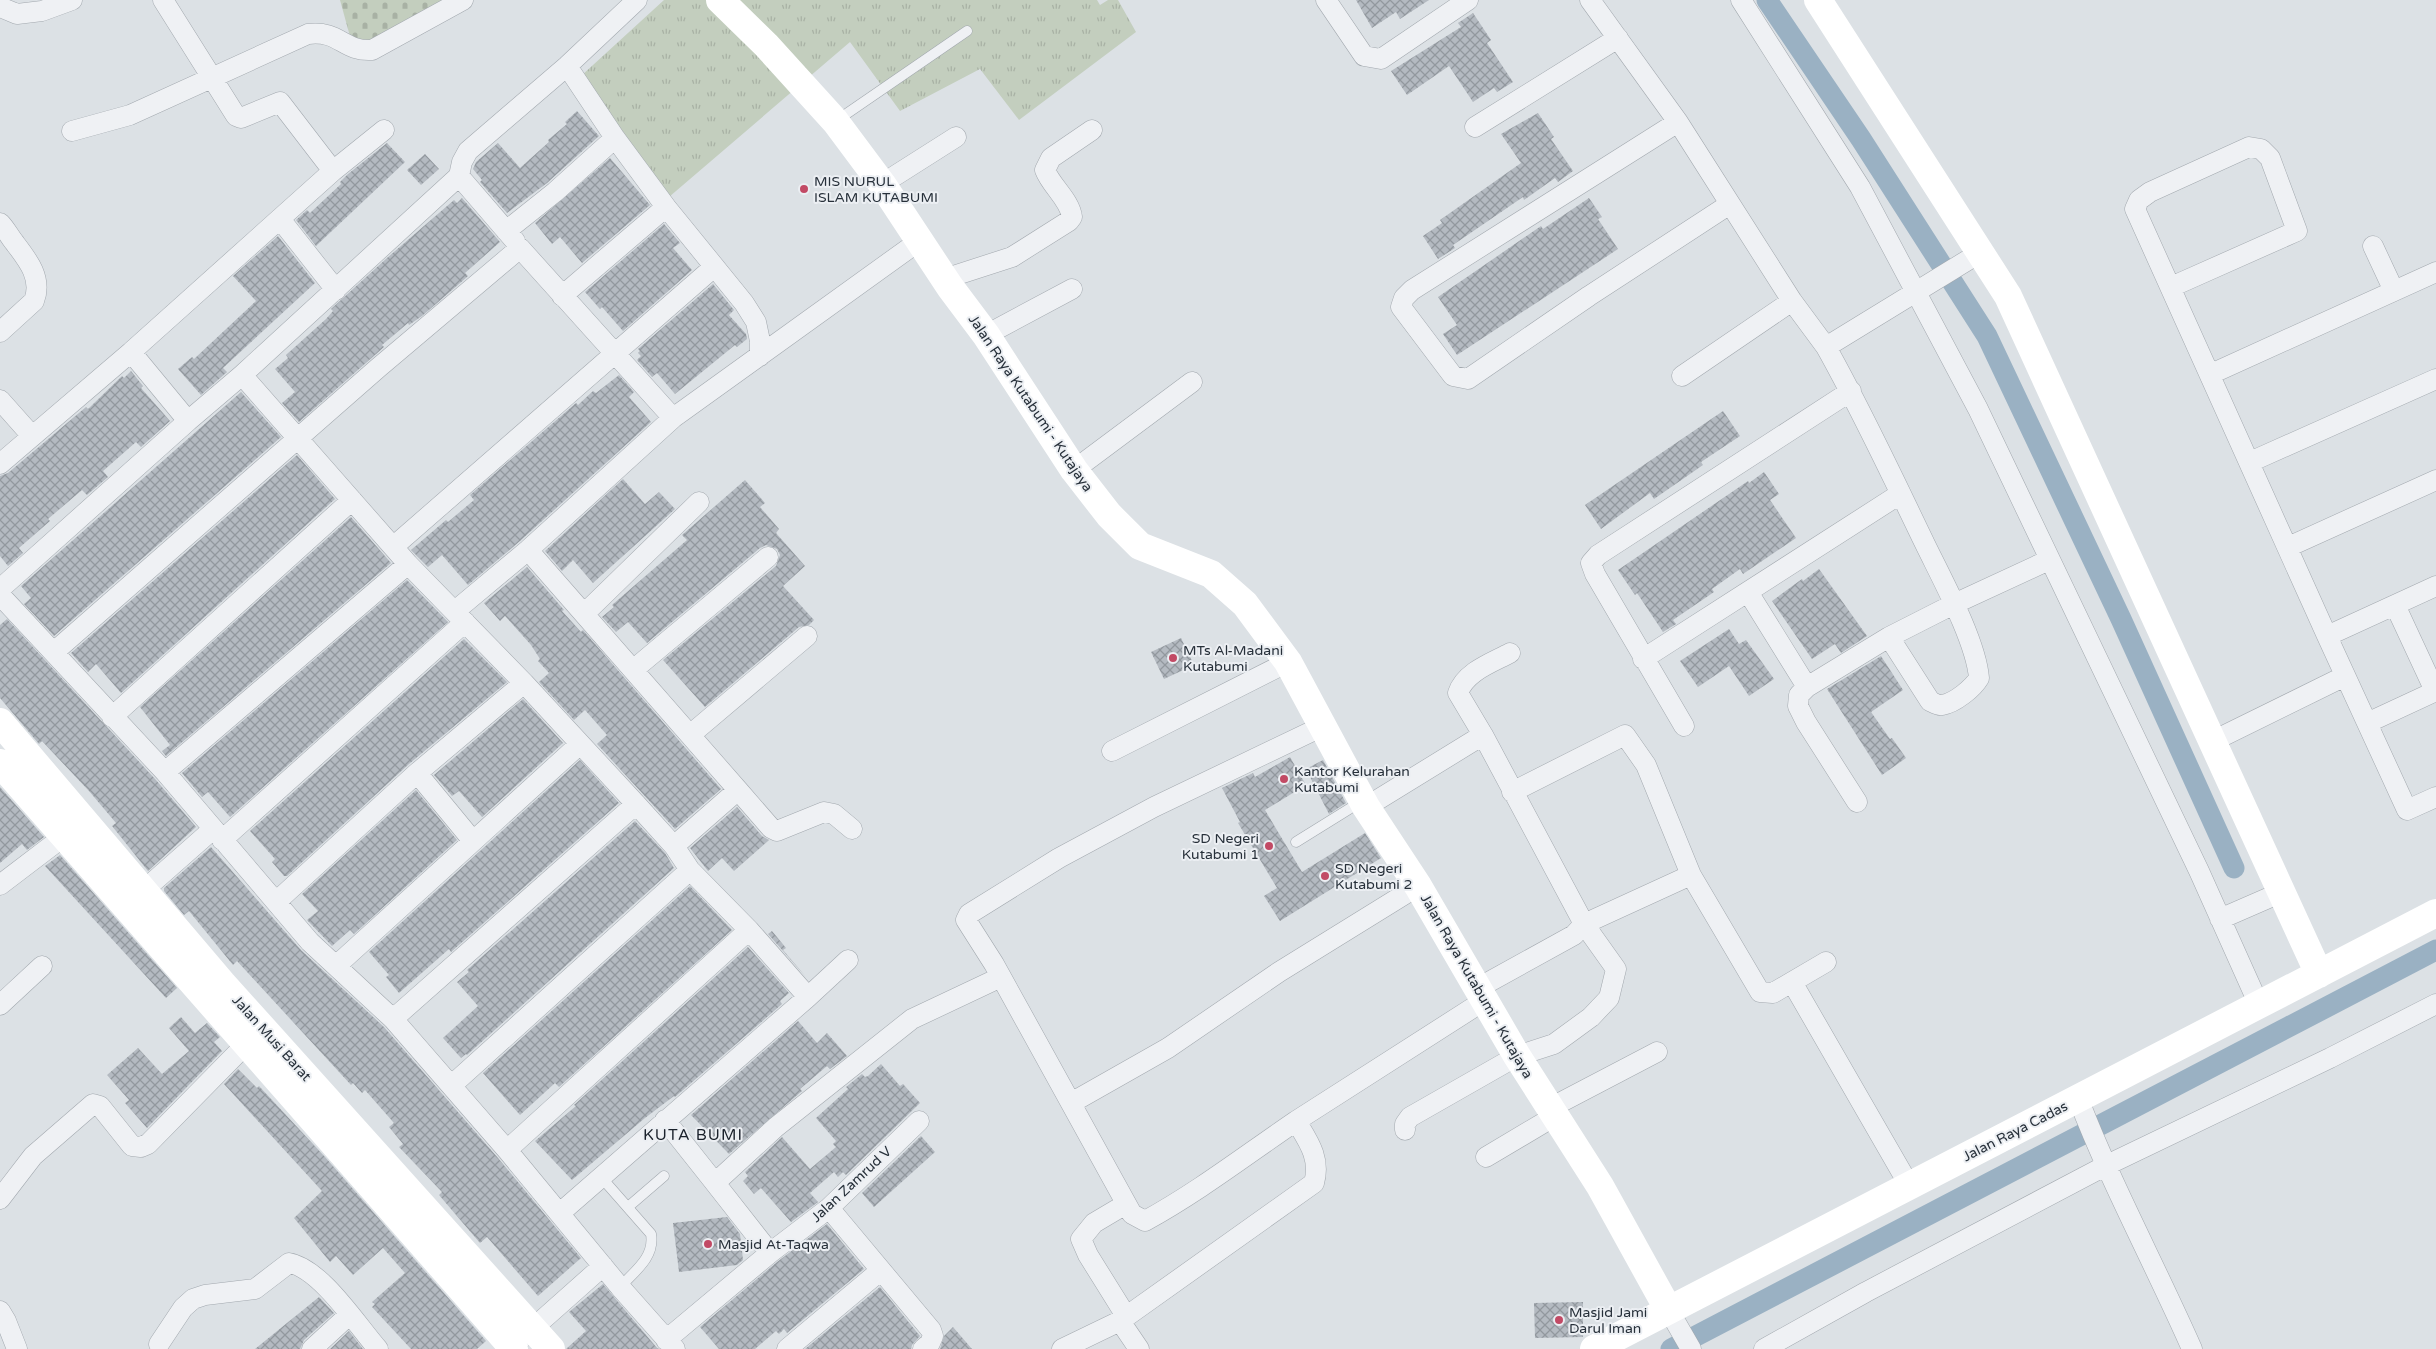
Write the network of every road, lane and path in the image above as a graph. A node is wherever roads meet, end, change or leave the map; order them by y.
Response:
1 (72, 0) edge
2 (163, 0) edge
3 (463, 0) edge
4 (637, 0) edge
5 (720, 0) edge
6 (1326, 0) edge
7 (1468, 0) edge
8 (1590, 0) edge
9 (1741, 0) edge
10 (1818, 0) edge
11 (0, 7) edge
12 (967, 31) dead end
13 (1618, 38) junction
14 (568, 66) junction
15 (214, 77) junction
16 (835, 121) junction
17 (1678, 122) junction
18 (1476, 127) dead end
19 (384, 130) dead end
20 (1092, 130) dead end
21 (72, 131) dead end
22 (956, 137) dead end
23 (615, 138) junction
24 (333, 171) junction
25 (459, 176) junction
26 (882, 184) junction
27 (1730, 204) junction
28 (666, 207) junction
29 (280, 219) junction
30 (0, 223) edge
31 (506, 231) junction
32 (919, 241) junction
33 (2373, 246) dead end
34 (520, 248) junction
35 (1975, 256) junction
36 (714, 267) junction
37 (2436, 272) edge
38 (944, 279) junction
39 (2171, 287) junction
40 (1072, 289) dead end
41 (336, 290) junction
42 (2394, 291) junction
43 (1916, 293) junction
44 (562, 296) junction
45 (1792, 301) junction
46 (0, 332) edge
47 (986, 335) junction
48 (1826, 346) junction
49 (131, 352) junction
50 (616, 355) junction
51 (760, 356) junction
52 (2211, 374) junction
53 (242, 375) junction
54 (1682, 376) dead end
55 (2436, 379) edge
56 (1192, 382) dead end
57 (1851, 392) junction
58 (0, 400) edge
59 (673, 418) junction
60 (188, 421) junction
61 (32, 436) junction
62 (298, 440) junction
63 (2250, 462) junction
64 (0, 464) edge
65 (1074, 470) junction
66 (2436, 480) edge
67 (1900, 494) junction
68 (352, 500) junction
69 (699, 502) dead end
70 (394, 547) junction
71 (2288, 548) junction
72 (528, 550) junction
73 (768, 557) dead end
74 (2049, 560) junction
75 (408, 564) junction
76 (2436, 586) edge
77 (0, 589) edge
78 (1748, 592) junction
79 (0, 595) edge
80 (1954, 604) junction
81 (2395, 605) junction
82 (584, 614) junction
83 (460, 616) junction
84 (808, 636) dead end
85 (2327, 636) junction
86 (1889, 637) junction
87 (54, 652) junction
88 (1510, 653) dead end
89 (1643, 659) junction
90 (1288, 662) junction
91 (634, 670) junction
92 (2345, 676) junction
93 (524, 683) junction
94 (1807, 686) junction
95 (2435, 691) edge
96 (112, 717) junction
97 (0, 722) edge
98 (2367, 723) junction
99 (1323, 726) junction
100 (1684, 726) dead end
101 (690, 735) junction
102 (1483, 735) junction
103 (2213, 741) junction
104 (580, 744) junction
105 (1112, 752) dead end
106 (0, 763) edge
107 (165, 772) junction
108 (416, 773) junction
109 (738, 790) junction
110 (1512, 792) junction
111 (2436, 797) edge
112 (1857, 802) dead end
113 (636, 804) junction
114 (1364, 804) junction
115 (852, 829) dead end
116 (217, 835) junction
117 (64, 837) junction
118 (473, 841) junction
119 (1296, 842) dead end
120 (674, 846) junction
121 (690, 870) junction
122 (1691, 875) junction
123 (0, 885) edge
124 (1418, 886) junction
125 (2282, 892) junction
126 (135, 898) junction
127 (276, 902) junction
128 (2436, 913) edge
129 (2220, 919) junction
130 (1584, 924) junction
131 (749, 930) junction
132 (848, 960) dead end
133 (1826, 962) dead end
134 (337, 965) junction
135 (42, 966) dead end
136 (2319, 974) junction
137 (1001, 976) junction
138 (1792, 982) junction
139 (1481, 994) junction
140 (808, 997) junction
141 (2436, 1004) edge
142 (0, 1005) edge
143 (2259, 1006) junction
144 (394, 1019) junction
145 (254, 1036) junction
146 (1657, 1052) dead end
147 (1517, 1056) junction
148 (452, 1085) junction
149 (1071, 1103) junction
150 (2082, 1108) junction
151 (1553, 1112) junction
152 (665, 1120) junction
153 (1296, 1120) junction
154 (919, 1121) dead end
155 (1405, 1130) dead end
156 (507, 1150) junction
157 (1486, 1157) dead end
158 (2105, 1166) junction
159 (664, 1176) dead end
160 (601, 1177) junction
161 (715, 1183) junction
162 (1909, 1185) junction
163 (0, 1199) edge
164 (1126, 1204) junction
165 (628, 1207) junction
166 (828, 1208) junction
167 (560, 1212) junction
168 (770, 1253) junction
169 (603, 1266) junction
170 (880, 1271) junction
171 (620, 1287) junction
172 (0, 1311) edge
173 (349, 1315) junction
174 (1673, 1317) junction
175 (1123, 1318) junction
176 (534, 1327) junction
177 (159, 1344) dead end
178 (671, 1344) edge
179 (17, 1349) edge
180 (312, 1349) edge
181 (378, 1349) edge
182 (512, 1349) edge
183 (551, 1349) edge
184 (787, 1349) edge
185 (923, 1349) edge
186 (1062, 1349) edge
187 (1139, 1349) edge
188 (1594, 1349) edge
189 (1691, 1349) edge
190 (1764, 1349) edge
191 (2192, 1349) edge

1 - 11 street
2 - 15 street
3 - 15 street
4 - 14 street
5 - 16 street, Jalan Raya Kutabumi - Kutajaya
6 - 7 street
8 - 13 street
9 - 43 street
10 - 35 street
12 - 16 lane
13 - 17 street
13 - 18 street
14 - 23 street
14 - 25 street
15 - 21 street
15 - 24 street
16 - 26 street, Jalan Raya Kutabumi - Kutajaya
17 - 27 street
17 - 27 street
19 - 24 street
20 - 38 street
22 - 26 street
23 - 28 street
23 - 31 street
24 - 29 street
25 - 31 street
25 - 41 street
26 - 32 street, Jalan Raya Kutabumi - Kutajaya
27 - 45 street
28 - 36 street
28 - 44 street
29 - 41 street
29 - 49 street
30 - 46 street
31 - 34 street
32 - 38 street, Jalan Raya Kutabumi - Kutajaya
32 - 51 street
33 - 42 street
34 - 44 street
34 - 62 street
35 - 43 street
35 - 103 street
36 - 50 street
36 - 51 street
37 - 42 street
38 - 47 street, Jalan Raya Kutabumi - Kutajaya
39 - 39 street
39 - 52 street
40 - 47 street
41 - 53 street
42 - 52 street
43 - 48 street
43 - 74 street
44 - 50 street
45 - 48 street
45 - 54 street
47 - 65 street, Jalan Raya Kutabumi - Kutajaya
48 - 57 street
49 - 60 street
49 - 61 street
50 - 59 street
50 - 70 street
51 - 59 street
52 - 63 street
53 - 60 street
53 - 62 street
55 - 63 street
56 - 65 street
57 - 67 street
57 - 89 street
58 - 61 street
59 - 72 street
60 - 77 street
61 - 64 street
62 - 68 street
62 - 87 street
63 - 71 street
65 - 90 street, Jalan Raya Kutabumi - Kutajaya
66 - 71 street
67 - 78 street
67 - 80 street
68 - 70 street
68 - 96 street
69 - 82 street
70 - 75 street
71 - 85 street
72 - 82 street
72 - 83 street
73 - 91 street
74 - 80 street
74 - 129 street
75 - 83 street
75 - 107 street
76 - 81 street
78 - 89 street
78 - 94 street
79 - 87 street
80 - 86 street
80 - 86 street
81 - 85 street
81 - 95 street
82 - 91 street
83 - 93 street
83 - 116 street
84 - 101 street
85 - 92 street
86 - 94 street
87 - 96 street
88 - 102 street
89 - 100 street
90 - 99 street, Jalan Raya Kutabumi - Kutajaya
90 - 105 street
91 - 101 street
92 - 98 street
92 - 103 street
93 - 104 street
93 - 108 street
94 - 112 street
95 - 98 street
96 - 107 street
97 - 126 street, Jalan Musi Barat
98 - 111 street
99 - 114 street, Jalan Raya Kutabumi - Kutajaya
99 - 137 street
101 - 109 street
102 - 110 street
102 - 114 street
103 - 125 street
104 - 113 street
104 - 118 street
106 - 117 street, Jalan Musi Barat
107 - 116 street
108 - 118 street
108 - 127 street
109 - 115 street
109 - 120 street
110 - 122 street
110 - 130 street
113 - 120 street
113 - 144 street
114 - 119 lane
114 - 124 street, Jalan Raya Kutabumi - Kutajaya
116 - 126 street
116 - 127 street
117 - 123 street
117 - 126 street, Jalan Musi Barat
118 - 134 street
120 - 121 street
121 - 131 street
121 - 148 street
122 - 130 street
122 - 138 street
124 - 139 street, Jalan Raya Kutabumi - Kutajaya
124 - 149 street
125 - 129 street
125 - 136 street
126 - 145 street, Jalan Musi Barat
127 - 134 street
128 - 136 street, Jalan Raya Cadas
129 - 143 street
130 - 139 street
130 - 147 street
131 - 140 street
131 - 156 street
132 - 140 street
133 - 138 street
134 - 144 street
135 - 142 street
136 - 143 street, Jalan Raya Cadas
137 - 149 street
137 - 161 street
138 - 162 street
139 - 147 street, Jalan Raya Kutabumi - Kutajaya
139 - 153 street
140 - 152 street
141 - 158 street
143 - 150 street, Jalan Raya Cadas
144 - 148 street
145 - 163 street
145 - 176 street, Jalan Musi Barat
145 - 182 street, Jalan Musi Barat
146 - 151 street
147 - 151 street, Jalan Raya Kutabumi - Kutajaya
147 - 155 street
148 - 156 street
149 - 164 street
150 - 158 street
150 - 162 street, Jalan Raya Cadas
151 - 157 street
151 - 174 street, Jalan Raya Kutabumi - Kutajaya
152 - 160 street
152 - 161 street
153 - 164 street
153 - 175 street
154 - 166 street, Jalan Zamrud V
156 - 167 street
158 - 190 street
158 - 191 street
159 - 165 lane
160 - 165 lane
160 - 167 street
161 - 168 street
162 - 174 street, Jalan Raya Cadas
164 - 175 street
165 - 171 lane
166 - 168 street, Jalan Zamrud V
166 - 170 street
167 - 169 street
168 - 178 street, Jalan Zamrud V
169 - 171 street
169 - 176 street
170 - 184 street
170 - 185 street
171 - 178 street
172 - 179 street
173 - 177 street
173 - 180 street
173 - 181 street
174 - 188 street, Jalan Raya Cadas
174 - 189 street, Jalan Raya Kutabumi - Kutajaya
175 - 186 street
175 - 187 street
176 - 182 street
176 - 183 street, Jalan Musi Barat

